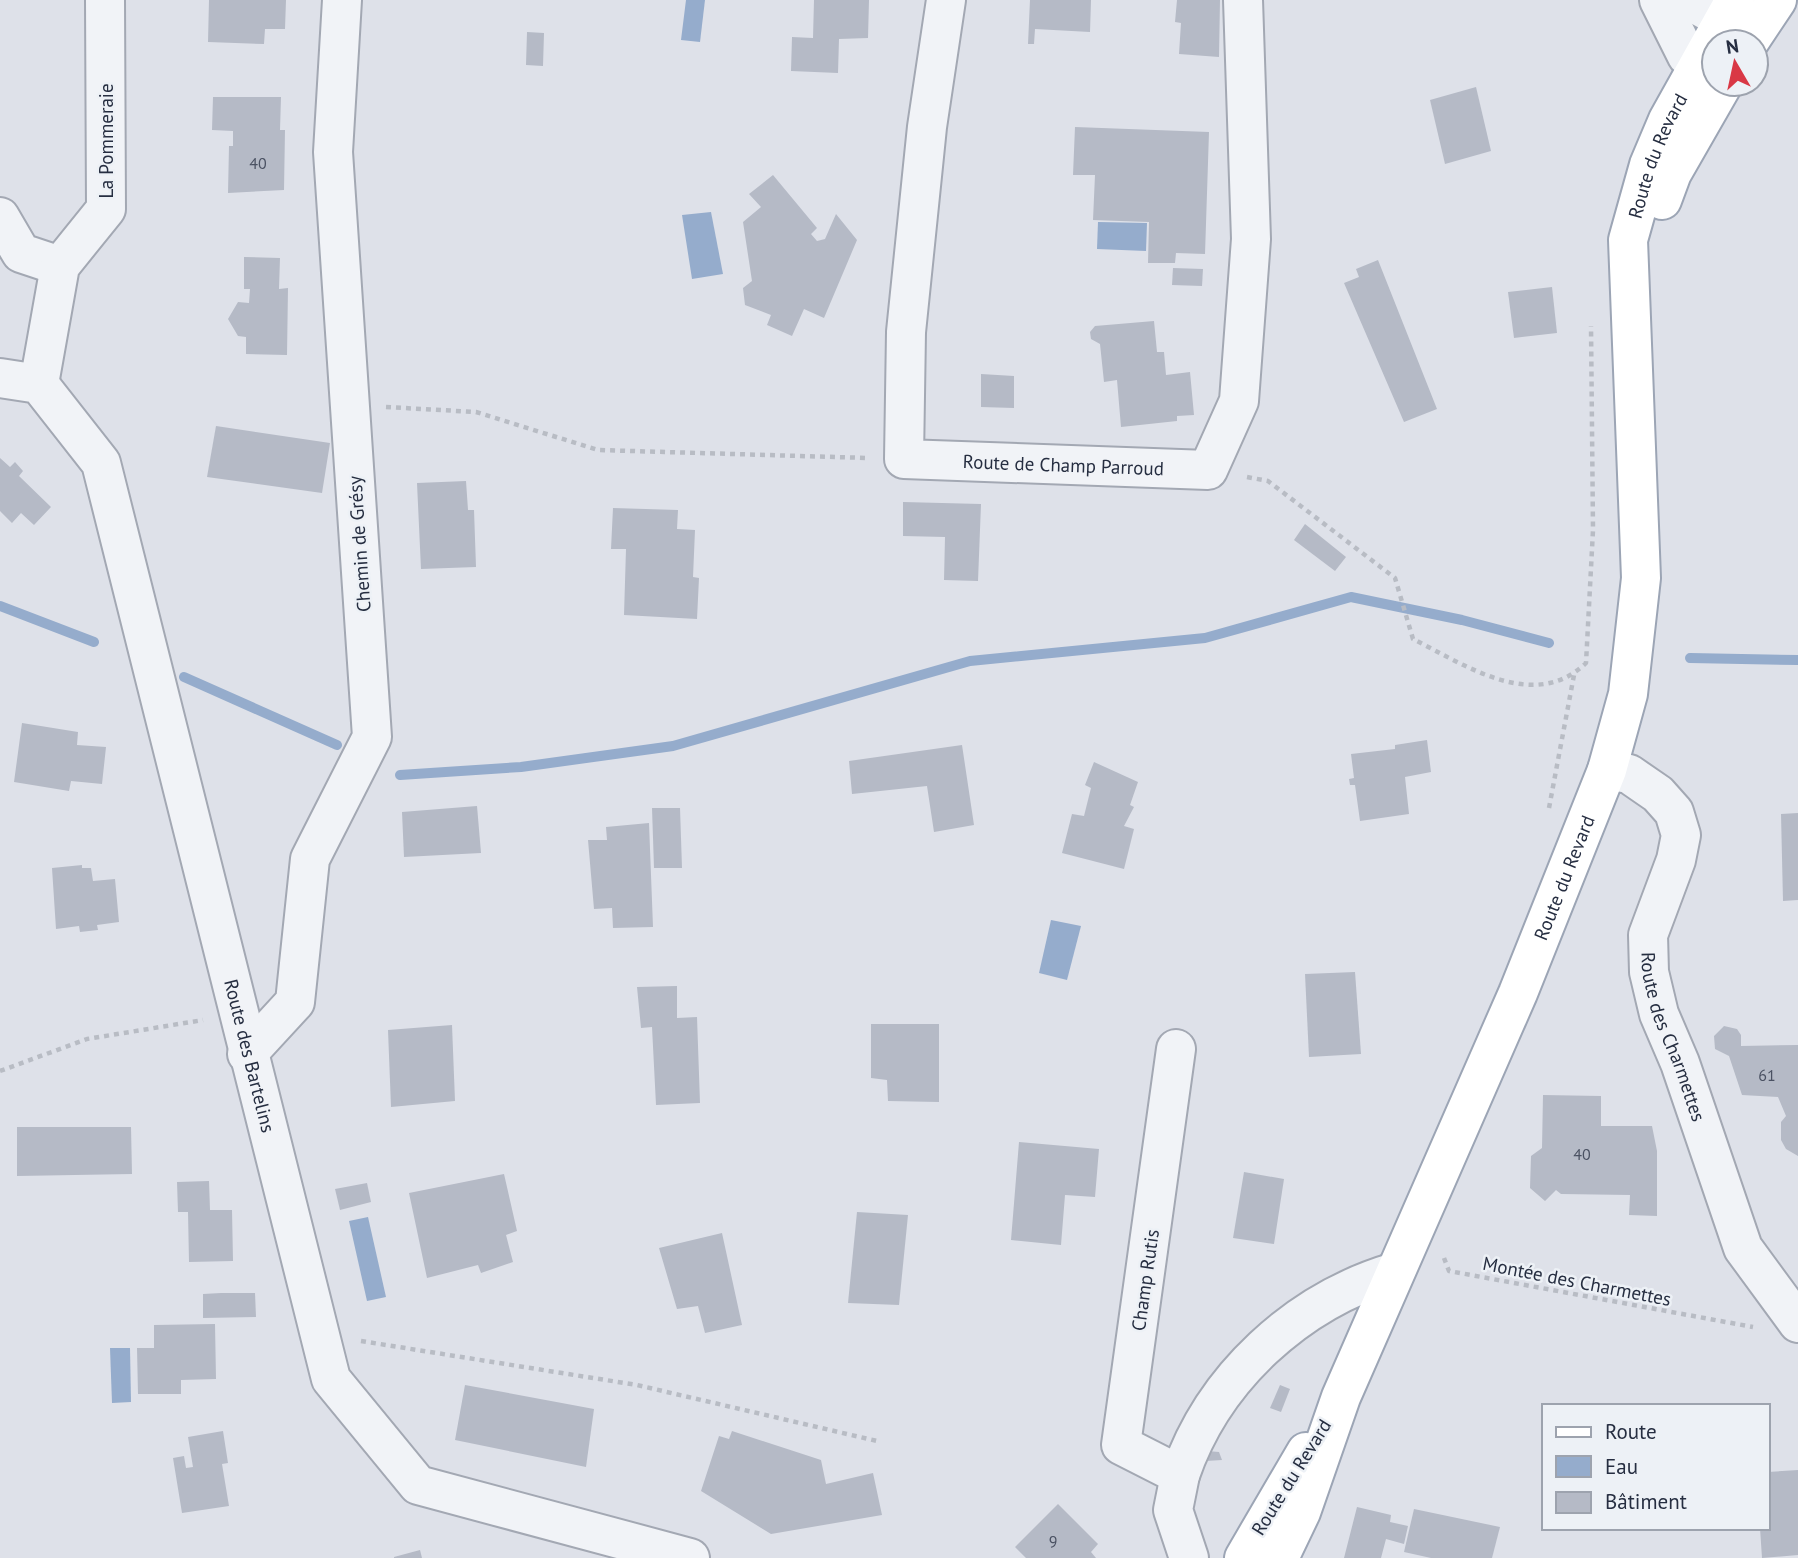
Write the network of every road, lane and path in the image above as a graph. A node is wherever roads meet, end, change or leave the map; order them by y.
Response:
1 (105, 0) edge
2 (342, 0) edge
3 (946, 0) edge
4 (1242, 0) edge
5 (1659, 0) edge
6 (1688, 0) edge
7 (1777, 0) edge
8 (1734, 26) edge
9 (1700, 64) edge
10 (1700, 98) edge
11 (0, 217) edge
12 (60, 266) junction
13 (1593, 314) dead end
14 (0, 378) edge
15 (39, 384) junction
16 (350, 406) junction
17 (904, 459) junction
18 (1208, 470) junction
19 (1574, 674) junction
20 (1607, 770) junction
21 (1547, 818) dead end
22 (238, 1014) junction
23 (1176, 1049) dead end
24 (247, 1054) junction
25 (0, 1071) edge
26 (1401, 1256) junction
27 (1781, 1325) edge
28 (319, 1334) junction
29 (1341, 1398) junction
30 (877, 1441) dead end
31 (1180, 1475) junction
32 (690, 1558) edge
33 (1189, 1558) edge
34 (1244, 1558) edge
35 (1279, 1558) edge

1 - 12 street, La Pommeraie
2 - 16 street, Chemin de Grésy
3 - 17 street
4 - 18 street
5 - 9 street
6 - 8 street
7 - 8 main road, Route du Revard
10 - 20 main road, Route du Revard
11 - 12 street
12 - 15 street, La Pommeraie
13 - 19 path
14 - 15 street
15 - 22 street, Route des Bartelins
16 - 17 path
16 - 24 street, Chemin de Grésy
17 - 18 street, Route de Champ Parroud
18 - 19 path
19 - 21 path
20 - 26 main road, Route du Revard
20 - 27 street, Route des Charmettes
22 - 24 street, Route des Bartelins
22 - 25 path
23 - 31 street, Champ Rutis
24 - 28 street, Route des Bartelins
26 - 27 path, Montée des Charmettes
26 - 29 main road, Route du Revard
26 - 31 street
28 - 30 path
28 - 32 street, Route des Bartelins
29 - 34 main road, Route du Revard
29 - 35 main road, Route du Revard
31 - 33 street

